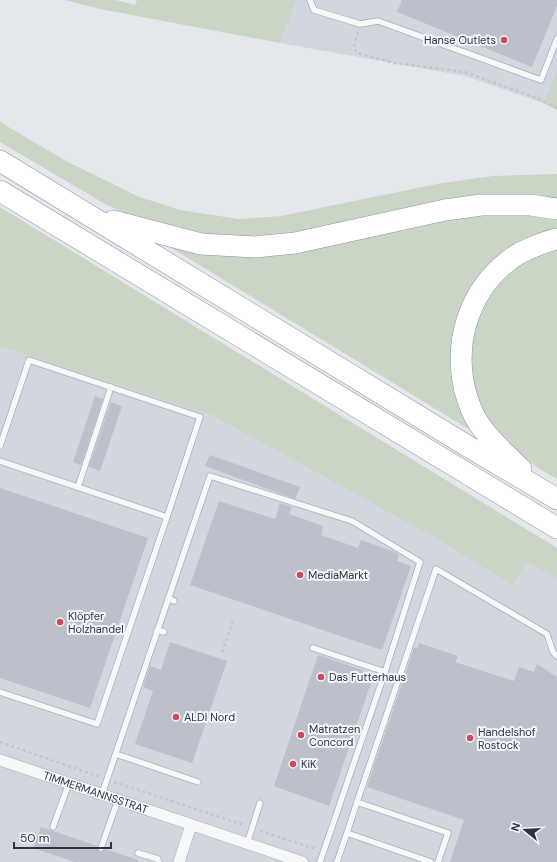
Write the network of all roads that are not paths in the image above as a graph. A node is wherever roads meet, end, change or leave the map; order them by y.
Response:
1 (310, 0) edge
2 (557, 39) edge
3 (0, 161) edge
4 (0, 191) edge
5 (557, 209) edge
6 (89, 215) junction
7 (557, 239) edge
8 (111, 387) junction
9 (0, 446) edge
10 (0, 461) edge
11 (78, 487) junction
12 (539, 488) junction
13 (557, 499) edge
14 (167, 517) junction
15 (557, 528) edge
16 (168, 598) junction
17 (174, 601) dead end
18 (158, 630) junction
19 (164, 632) dead end
20 (313, 648) dead end
21 (557, 656) edge
22 (384, 672) junction
23 (0, 692) edge
24 (116, 754) junction
25 (0, 760) edge
26 (198, 782) dead end
27 (69, 783) junction
28 (102, 794) junction
29 (118, 800) junction
30 (357, 802) junction
31 (260, 803) dead end
32 (191, 825) junction
33 (53, 827) dead end
34 (347, 833) junction
35 (247, 844) junction
36 (101, 848) dead end
37 (138, 853) dead end
38 (159, 862) edge
39 (179, 862) edge
40 (302, 862) edge
41 (320, 862) edge
42 (337, 862) edge
43 (431, 862) edge
44 (438, 862) edge

1 - 2 lane
3 - 6 highway
4 - 15 highway
5 - 6 highway
6 - 12 highway
7 - 12 highway
8 - 9 lane
8 - 11 lane
8 - 14 lane
10 - 11 lane
11 - 14 lane
12 - 13 highway
14 - 23 lane
16 - 17 lane
16 - 18 lane
16 - 22 lane
18 - 19 lane
18 - 24 lane
20 - 22 lane
21 - 30 lane
22 - 41 lane
24 - 26 lane
24 - 28 lane
25 - 27 street, TIMMERMANNSSTRAT
27 - 28 street, TIMMERMANNSSTRAT
27 - 33 lane
28 - 29 street, TIMMERMANNSSTRAT
29 - 32 street, TIMMERMANNSSTRAT
29 - 36 lane
30 - 34 lane
30 - 44 lane
31 - 35 lane
32 - 35 street, TIMMERMANNSSTRAT
32 - 39 street
34 - 42 lane
34 - 43 lane
35 - 40 street, TIMMERMANNSSTRAT
37 - 38 lane

